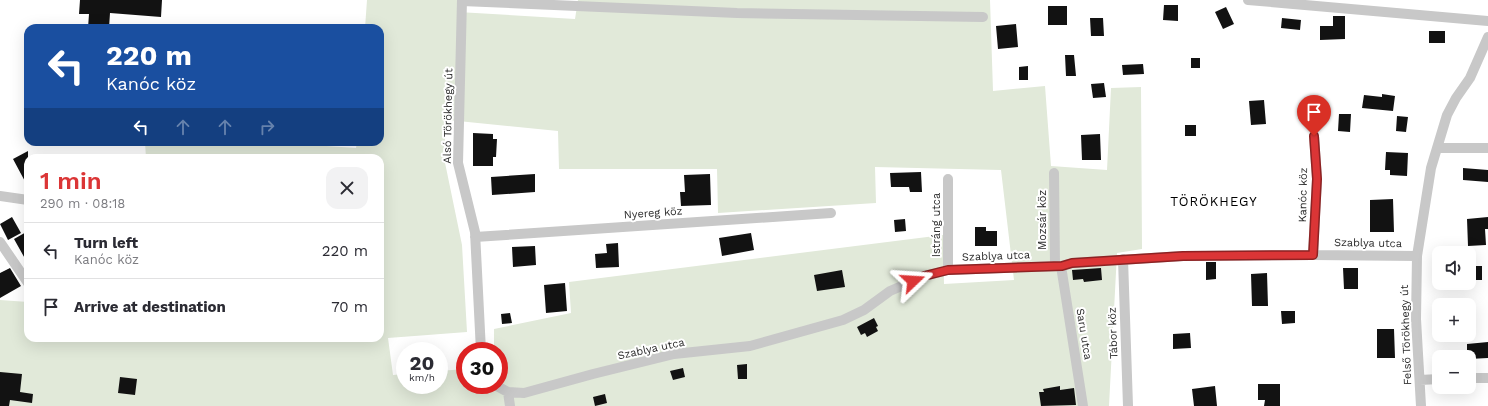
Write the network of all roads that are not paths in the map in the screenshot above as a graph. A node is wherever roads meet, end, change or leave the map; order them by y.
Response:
1 (1248, 0) edge
2 (462, 1) edge
3 (983, 17) dead end
4 (1488, 21) edge
5 (1488, 38) edge
6 (1314, 136) dead end
7 (1438, 148) junction
8 (1488, 148) edge
9 (1054, 173) dead end
10 (948, 179) dead end
11 (0, 196) edge
12 (24, 199) edge
13 (831, 213) dead end
14 (475, 237) junction
15 (0, 242) edge
16 (1313, 255) junction
17 (1416, 256) junction
18 (1123, 259) junction
19 (1058, 266) junction
20 (948, 270) junction
21 (24, 277) edge
22 (481, 342) edge
23 (1476, 378) edge
24 (1488, 378) edge
25 (1432, 379) edge
26 (1420, 380) junction
27 (508, 392) joint
28 (510, 406) edge
29 (1083, 406) edge
30 (1128, 406) edge
31 (1421, 406) edge

1 - 4 street
2 - 3 street
2 - 14 street, Alsó Törökhegy út
5 - 7 street, Felső Törökhegy út
6 - 16 street, Kanóc köz
7 - 8 street
7 - 17 street, Felső Törökhegy út
9 - 19 street, Mozsár köz
10 - 20 street, Istráng utca
11 - 12 street
13 - 14 street, Nyereg köz
14 - 22 street, Alsó Törökhegy út
15 - 21 street
16 - 17 street, Szablya utca
16 - 18 street, Szablya utca
17 - 26 street, Felső Törökhegy út
18 - 19 street, Szablya utca
18 - 30 street, Tábor köz
19 - 20 street, Szablya utca
19 - 29 street, Saru utca
20 - 27 street, Szablya utca
23 - 24 street
25 - 26 street
26 - 31 street, Felső Törökhegy út
27 - 28 street

